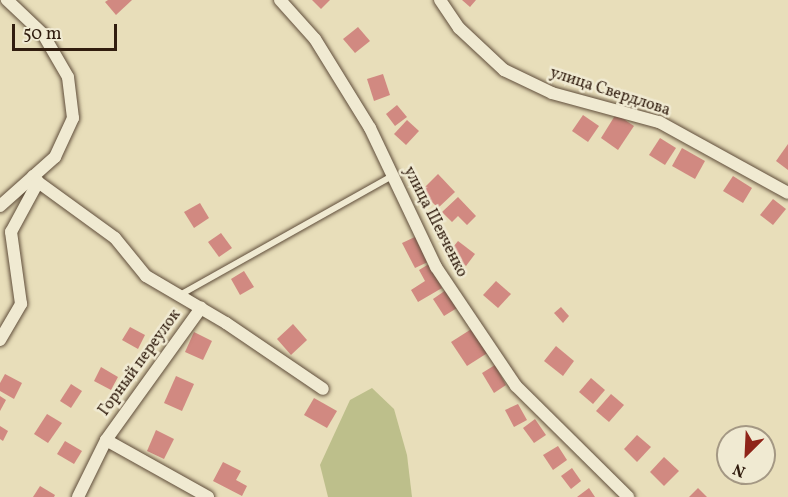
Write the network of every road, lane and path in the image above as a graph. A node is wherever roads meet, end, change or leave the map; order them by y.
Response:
1 (7, 0) edge
2 (280, 0) edge
3 (440, 0) edge
4 (392, 176) junction
5 (36, 179) junction
6 (788, 193) edge
7 (0, 206) edge
8 (180, 295) junction
9 (201, 308) junction
10 (0, 340) edge
11 (323, 389) dead end
12 (105, 440) junction
13 (78, 497) edge
14 (208, 497) edge
15 (628, 497) edge

1 - 5 street
2 - 4 street, улица Шевченко
3 - 6 street, улица Свердлова
4 - 8 lane
4 - 15 street, улица Шевченко
5 - 7 street
5 - 8 street
5 - 10 street
8 - 9 street
9 - 11 street, Горный переулок
9 - 12 street, Горный переулок
12 - 13 street, Горный переулок
12 - 14 street, Горный переулок

